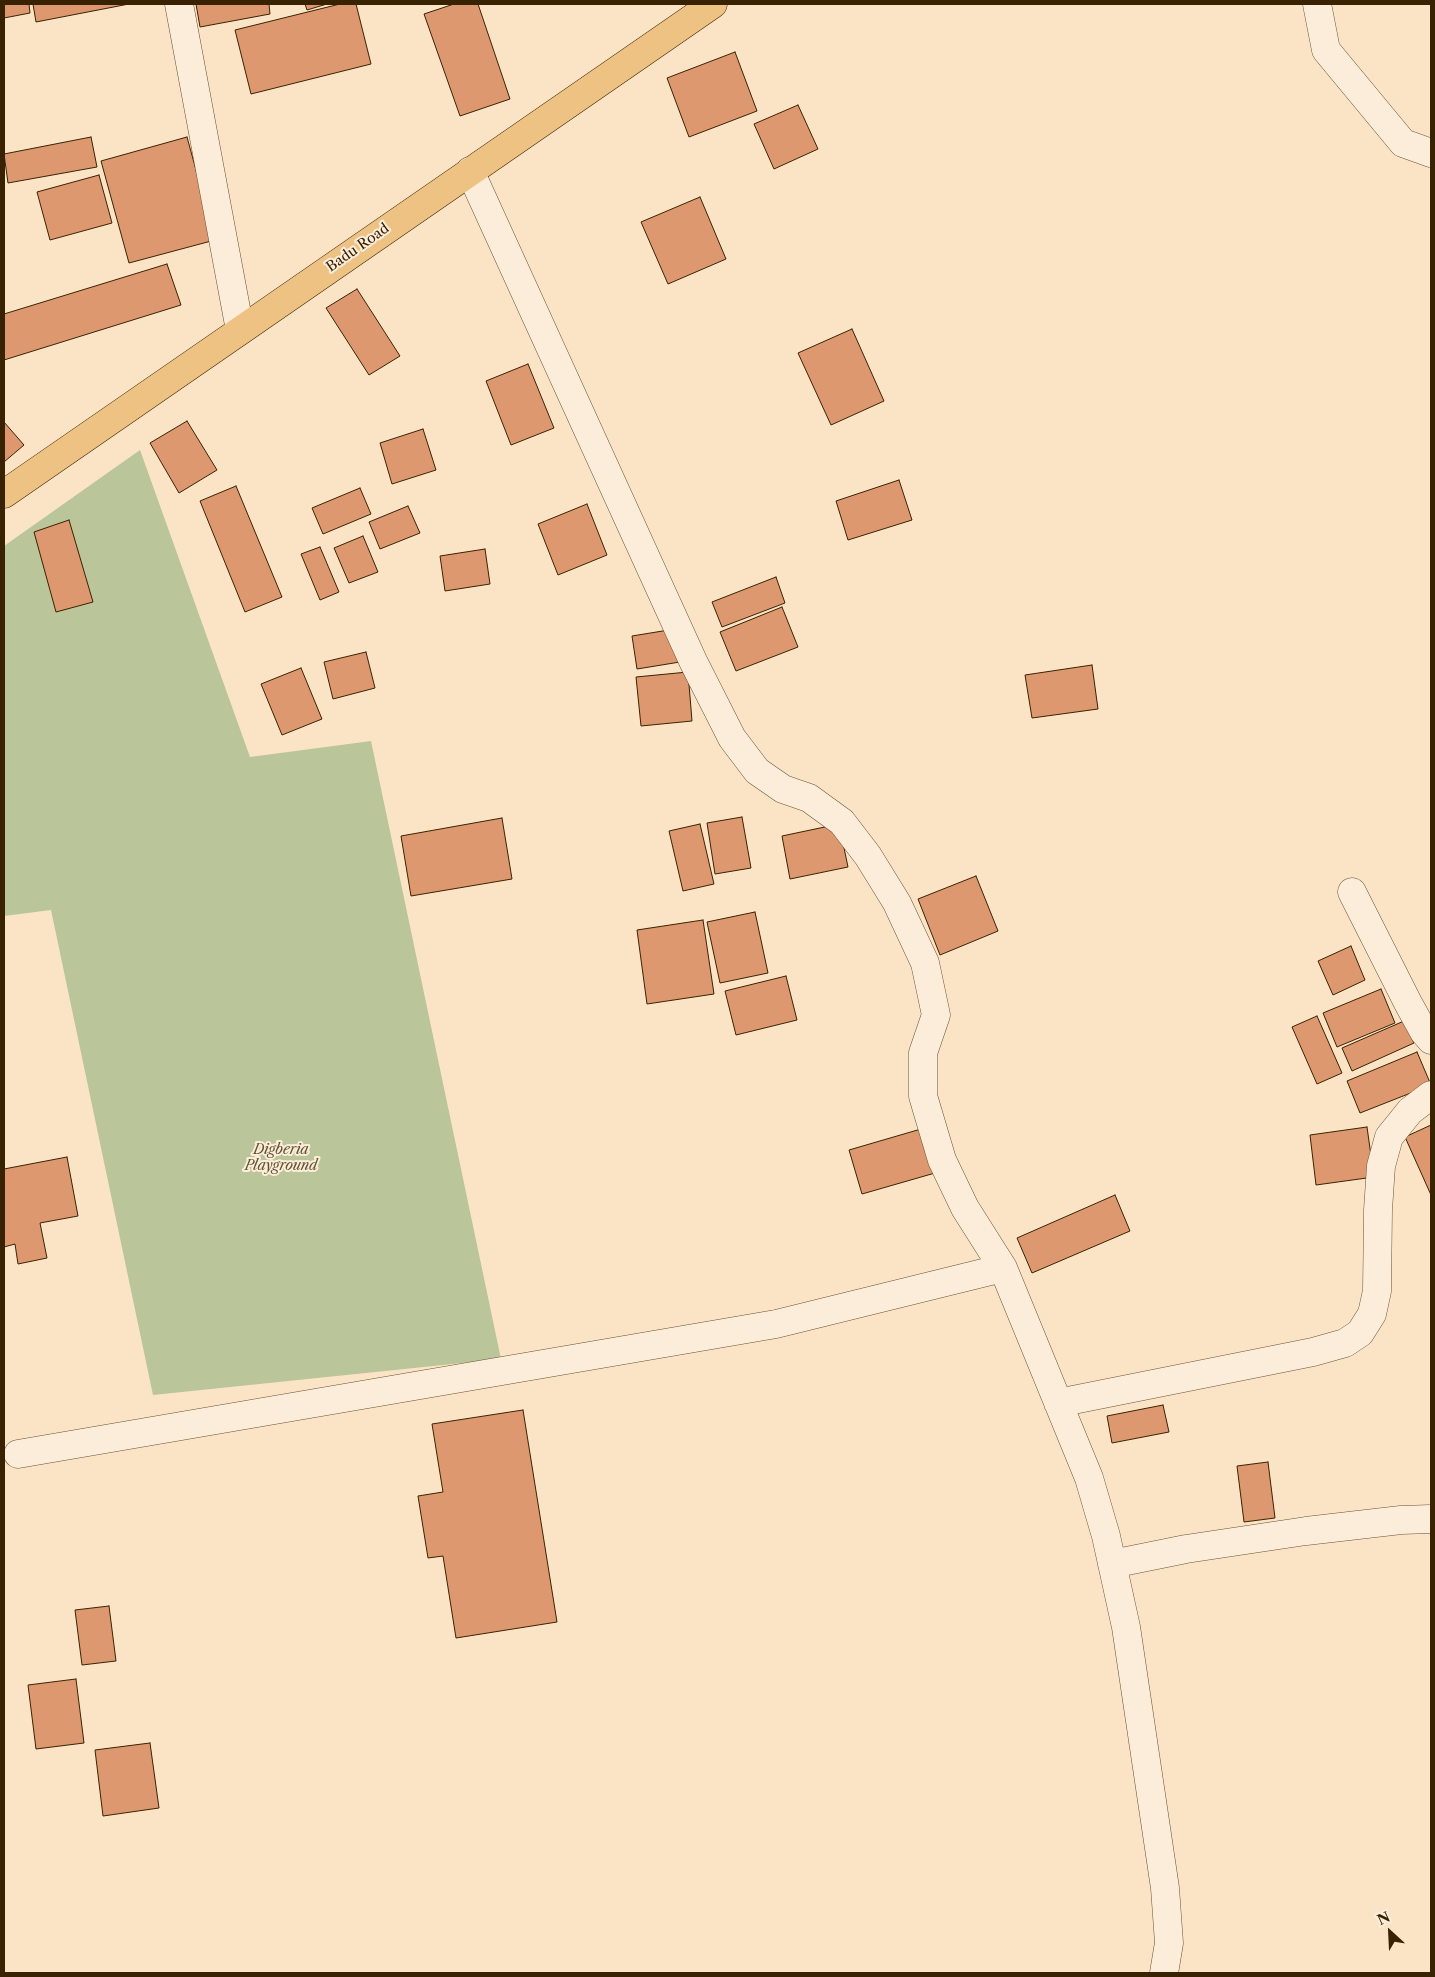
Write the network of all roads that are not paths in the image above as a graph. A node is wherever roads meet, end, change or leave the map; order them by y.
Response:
1 (179, 4) edge
2 (713, 4) edge
3 (1316, 4) edge
4 (1431, 153) edge
5 (470, 171) junction
6 (240, 330) junction
7 (4, 494) edge
8 (1352, 892) dead end
9 (1431, 1040) edge
10 (1431, 1095) edge
11 (1003, 1268) junction
12 (1058, 1403) junction
13 (18, 1454) dead end
14 (1431, 1519) edge
15 (1112, 1564) junction
16 (1164, 1973) edge

1 - 6 street
2 - 5 main road, Badu Road
3 - 4 street
5 - 6 main road, Badu Road
5 - 11 street
6 - 7 main road, Badu Road
8 - 9 street
10 - 12 street
11 - 12 street
11 - 13 street
12 - 15 street
14 - 15 street
15 - 16 street

